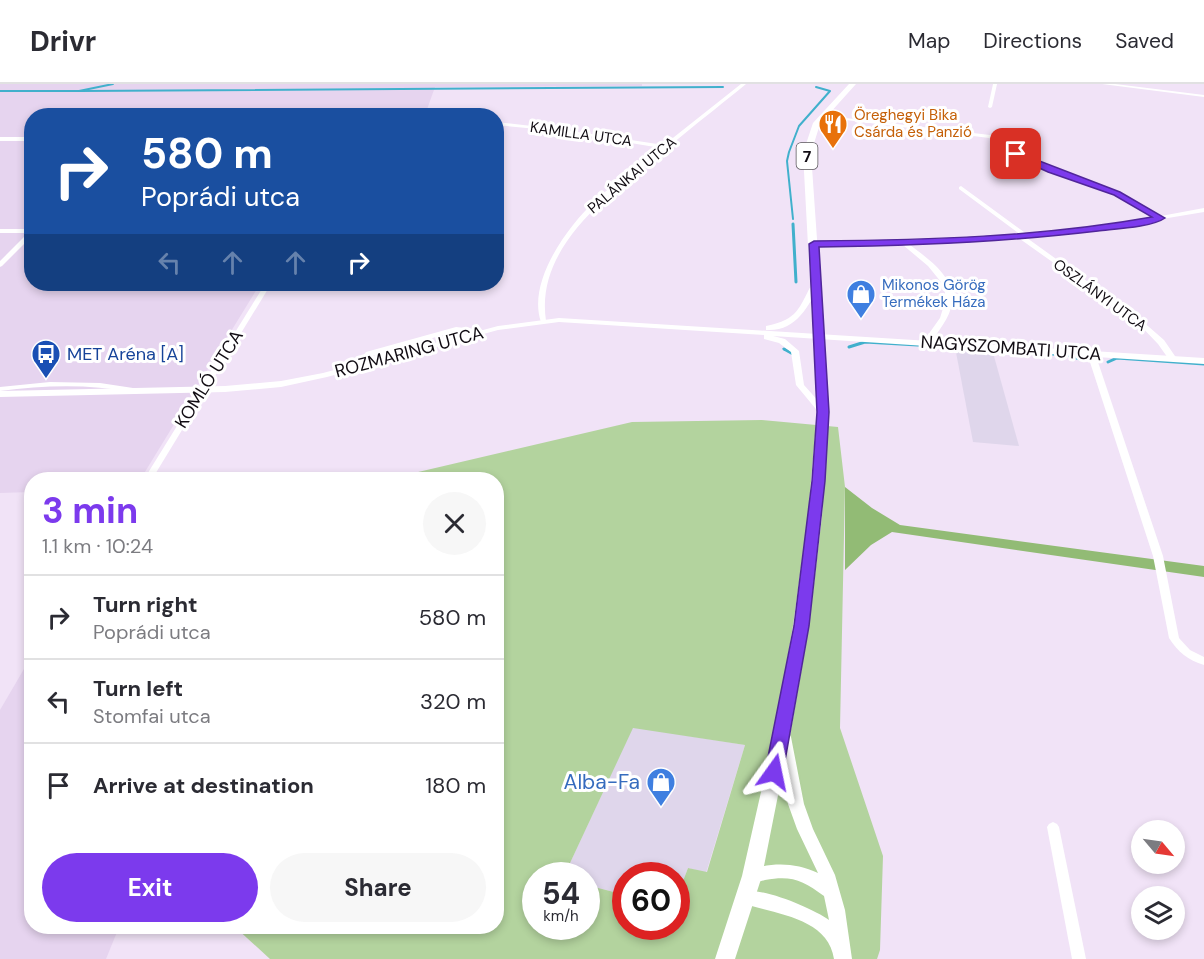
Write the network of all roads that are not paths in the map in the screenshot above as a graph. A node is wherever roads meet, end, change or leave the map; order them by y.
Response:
1 (744, 84) edge
2 (854, 84) edge
3 (995, 84) edge
4 (1104, 84) edge
5 (1204, 96) edge
6 (990, 107) dead end
7 (822, 116) junction
8 (504, 124) edge
9 (0, 139) edge
10 (24, 139) edge
11 (665, 147) junction
12 (961, 188) dead end
13 (1204, 210) edge
14 (1161, 218) junction
15 (0, 231) edge
16 (24, 231) edge
17 (1024, 237) junction
18 (24, 240) edge
19 (904, 243) junction
20 (814, 244) junction
21 (0, 265) edge
22 (816, 284) junction
23 (264, 291) edge
24 (543, 321) junction
25 (722, 329) junction
26 (818, 335) junction
27 (927, 342) junction
28 (1091, 353) junction
29 (1173, 359) junction
30 (1204, 361) edge
31 (0, 389) edge
32 (201, 390) junction
33 (138, 391) junction
34 (0, 394) edge
35 (823, 412) junction
36 (152, 472) edge
37 (1204, 662) edge
38 (783, 730) junction
39 (1053, 827) dead end
40 (752, 876) junction
41 (830, 891) junction
42 (746, 897) junction
43 (843, 952) edge
44 (725, 959) edge
45 (1079, 959) edge

1 - 11 street, PALÁNKAI UTCA
2 - 7 main road, 7
3 - 6 street
4 - 5 street
7 - 14 street
7 - 20 main road, 7
8 - 11 street, KAMILLA UTCA
9 - 10 street
11 - 24 street, PALÁNKAI UTCA
12 - 17 street, OSZLÁNYI UTCA
13 - 14 street
14 - 17 street
15 - 16 street
17 - 19 street
17 - 29 street, OSZLÁNYI UTCA
18 - 21 street
19 - 20 street
19 - 27 street
20 - 22 main road, 7
22 - 25 street
22 - 26 main road, 7
23 - 32 street, KOMLÓ UTCA
24 - 25 street, ROZMARING UTCA
24 - 32 street, ROZMARING UTCA
25 - 26 street, ROZMARING UTCA
25 - 35 street
26 - 27 street, NAGYSZOMBATI UTCA
26 - 35 main road, 7
27 - 28 street, NAGYSZOMBATI UTCA
28 - 29 street, NAGYSZOMBATI UTCA
28 - 37 street
29 - 30 street, NAGYSZOMBATI UTCA
31 - 33 street
32 - 33 street, ROZMARING UTCA
32 - 36 street, KOMLÓ UTCA
33 - 34 street, ROZMARING UTCA
35 - 38 main road, 7
38 - 40 main road, 7
38 - 41 main road
39 - 45 street
40 - 41 main road
40 - 42 main road, 7
41 - 43 main road
42 - 43 main road
42 - 44 main road, 7

